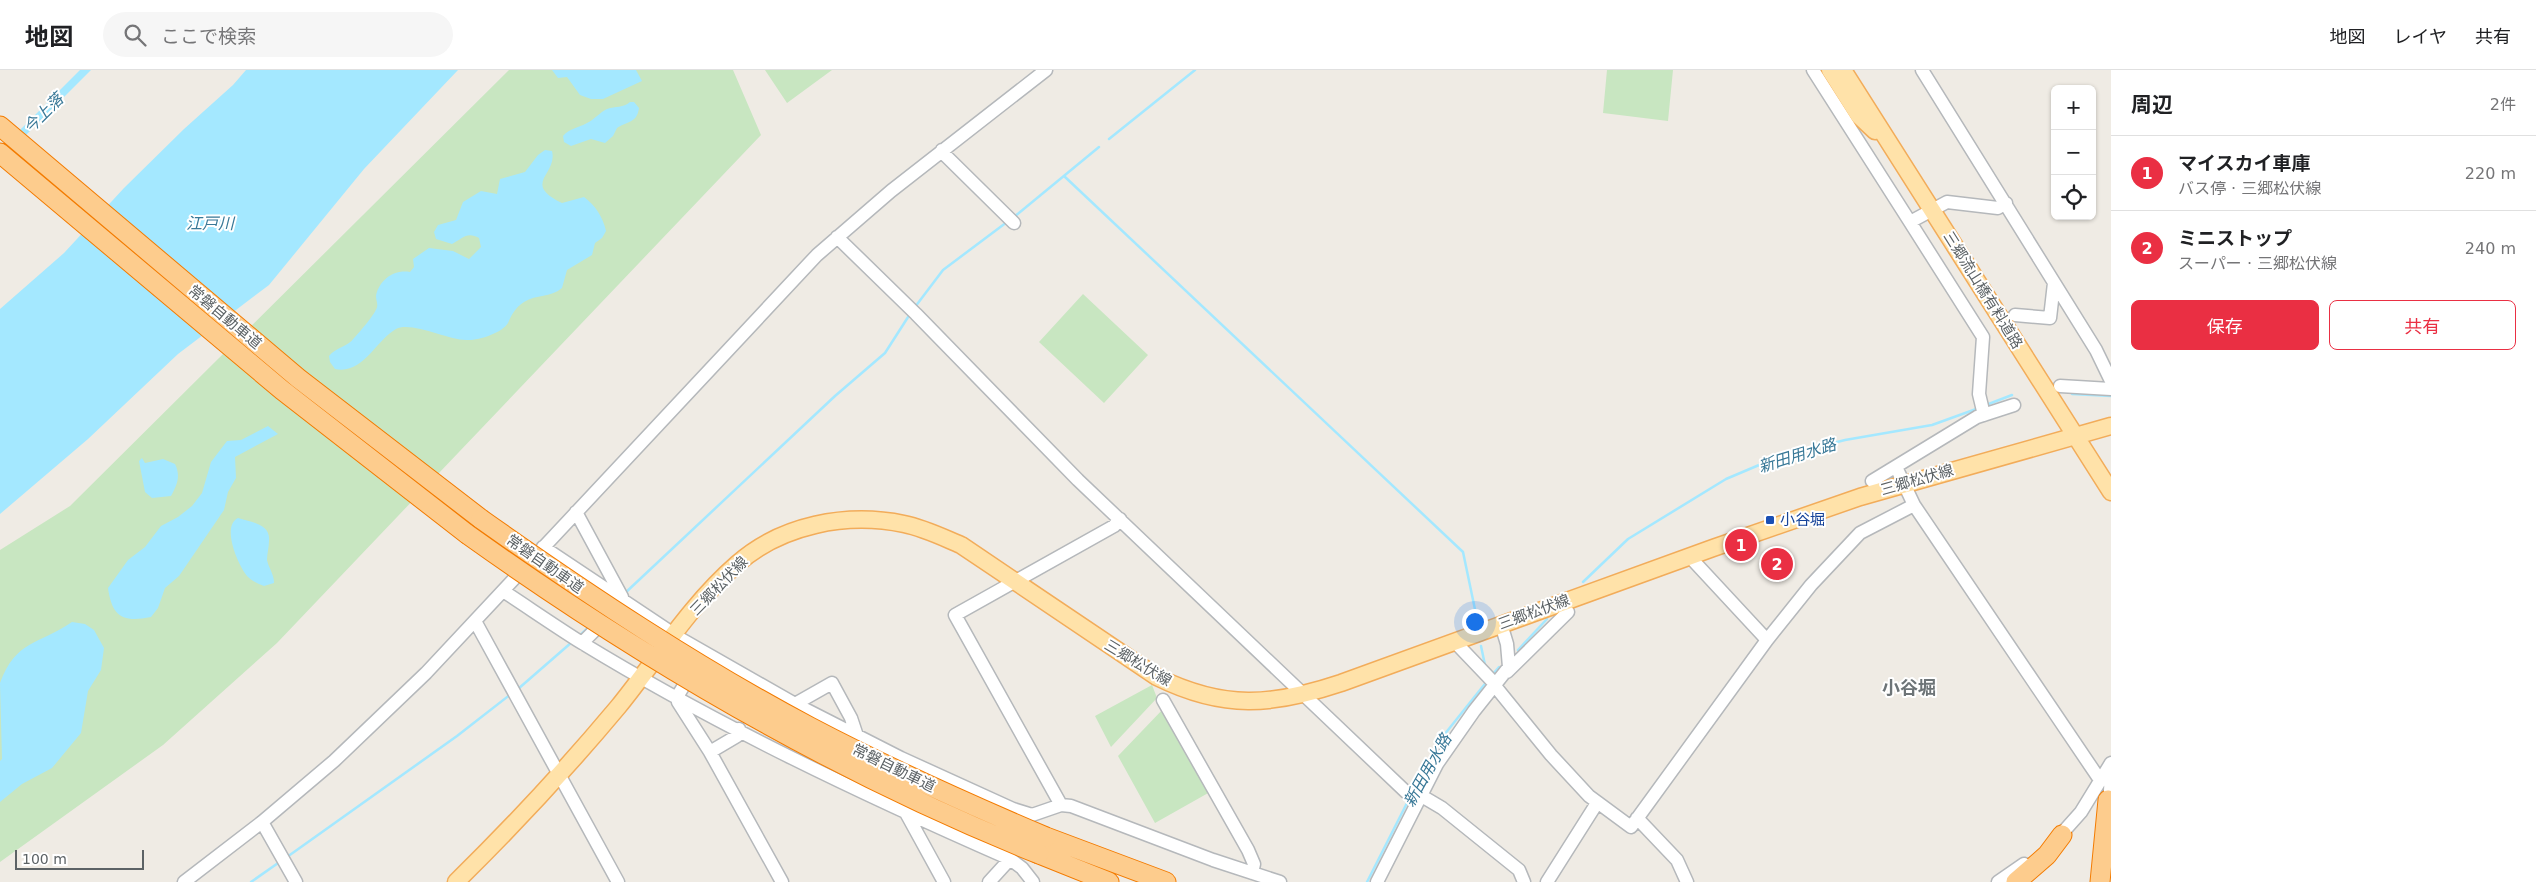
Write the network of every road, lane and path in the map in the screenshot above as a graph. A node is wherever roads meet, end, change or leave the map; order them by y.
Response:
1 (1046, 70) edge
2 (1813, 70) edge
3 (1830, 70) edge
4 (1843, 70) edge
5 (1922, 70) edge
6 (0, 126) edge
7 (1892, 146) junction
8 (942, 150) junction
9 (0, 153) edge
10 (2006, 203) junction
11 (1932, 209) junction
12 (1910, 222) junction
13 (1014, 223) dead end
14 (837, 237) junction
15 (2054, 283) junction
16 (2015, 314) dead end
17 (2111, 381) edge
18 (2060, 386) dead end
19 (2111, 389) edge
20 (2014, 405) dead end
21 (1984, 414) junction
22 (2111, 426) edge
23 (2075, 435) junction
24 (1896, 466) junction
25 (1872, 481) dead end
26 (1903, 484) junction
27 (2111, 492) edge
28 (1914, 505) junction
29 (576, 512) junction
30 (1120, 520) junction
31 (543, 547) junction
32 (1689, 556) junction
33 (1015, 582) junction
34 (503, 591) junction
35 (621, 597) junction
36 (1568, 612) dead end
37 (475, 622) junction
38 (1501, 624) junction
39 (674, 634) junction
40 (578, 640) junction
41 (1768, 640) junction
42 (1454, 641) junction
43 (703, 652) junction
44 (642, 677) junction
45 (1498, 682) junction
46 (1305, 695) junction
47 (677, 698) junction
48 (1163, 700) dead end
49 (790, 702) junction
50 (739, 730) junction
51 (857, 736) junction
52 (762, 741) junction
53 (710, 752) junction
54 (2111, 763) edge
55 (920, 767) junction
56 (559, 776) junction
57 (2105, 778) edge
58 (1419, 797) junction
59 (1597, 803) junction
60 (1061, 805) junction
61 (2110, 808) edge
62 (905, 812) junction
63 (1023, 812) junction
64 (1637, 818) junction
65 (262, 822) junction
66 (2062, 835) junction
67 (1042, 846) junction
68 (1007, 858) junction
69 (1252, 873) junction
70 (184, 882) edge
71 (296, 882) edge
72 (457, 882) edge
73 (618, 882) edge
74 (782, 882) edge
75 (944, 882) edge
76 (989, 882) edge
77 (1033, 882) edge
78 (1109, 882) edge
79 (1166, 882) edge
80 (1280, 882) edge
81 (1377, 882) edge
82 (1524, 882) edge
83 (1547, 882) edge
84 (1687, 882) edge
85 (1998, 882) edge
86 (2016, 882) edge
87 (2100, 882) edge

1 - 8 street
2 - 12 street
3 - 7 main road, 三郷流山橋有料道路
4 - 7 main road, 三郷流山橋有料道路
5 - 10 street
6 - 67 highway, 常磐自動車道, bridge
7 - 11 main road, 三郷流山橋有料道路
8 - 13 street
8 - 14 street
9 - 67 highway, 常磐自動車道, bridge
10 - 11 street
10 - 15 street
11 - 12 street
11 - 23 main road, 三郷流山橋有料道路
12 - 21 street
14 - 29 street
14 - 30 street
15 - 16 street
15 - 17 street
18 - 19 street
20 - 21 street
21 - 24 street
22 - 23 main road, 三郷松伏線
23 - 26 main road, 三郷松伏線
23 - 27 main road, 三郷流山橋有料道路
24 - 25 street
24 - 26 street
26 - 28 street
26 - 32 main road, 三郷松伏線
28 - 41 street
28 - 57 street
29 - 31 street
29 - 35 street
30 - 33 street
30 - 46 street
31 - 34 street
31 - 35 street
32 - 38 main road, 三郷松伏線
32 - 41 street
33 - 39 main road, 三郷松伏線
33 - 46 main road, 三郷松伏線
33 - 60 street
34 - 37 street
34 - 40 street
35 - 39 street
35 - 40 street
36 - 45 street
37 - 56 street
37 - 65 street
38 - 42 main road, 三郷松伏線
38 - 45 street
39 - 43 street
39 - 44 main road, 三郷松伏線
40 - 44 street
41 - 64 street
42 - 45 street
42 - 46 main road, 三郷松伏線
43 - 47 street
43 - 49 street
44 - 47 street
44 - 56 main road, 三郷松伏線
45 - 58 street
45 - 59 street
46 - 58 street
47 - 50 street
47 - 53 street
48 - 69 street
49 - 51 street
49 - 51 street
49 - 52 street
50 - 52 street
50 - 53 street
51 - 55 street
52 - 62 street
53 - 74 street
54 - 57 street
55 - 62 street
55 - 63 street
56 - 72 main road, 三郷松伏線
56 - 73 street
57 - 61 street
57 - 66 street
58 - 81 street
58 - 82 street
59 - 64 street
59 - 83 street
60 - 63 street
60 - 69 street
61 - 87 highway
62 - 68 street
62 - 75 street
63 - 68 street
64 - 84 street
65 - 70 street
65 - 71 street
66 - 85 street
66 - 86 highway
67 - 78 highway, 常磐自動車道
67 - 79 highway, 常磐自動車道
68 - 76 street
68 - 77 street
69 - 80 street

